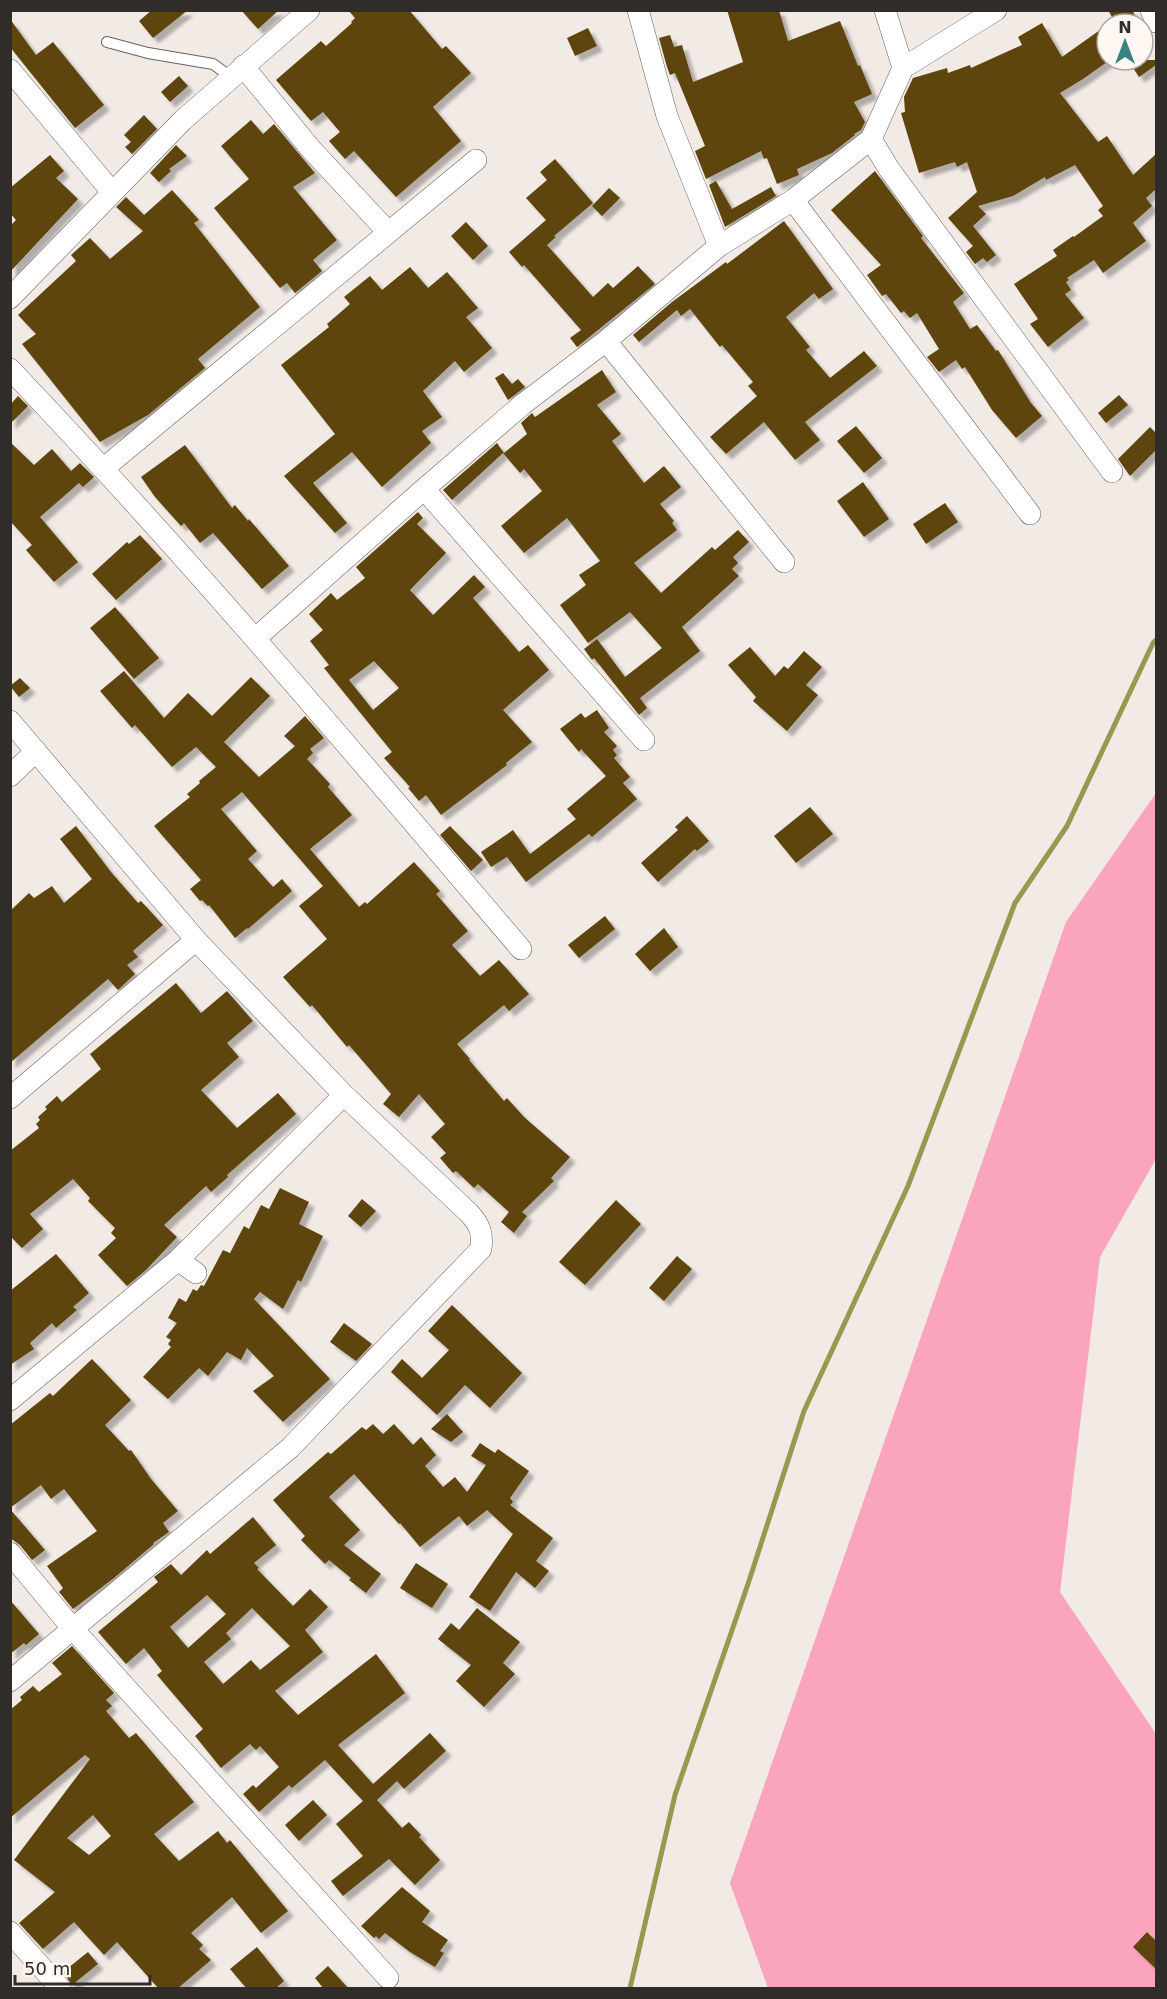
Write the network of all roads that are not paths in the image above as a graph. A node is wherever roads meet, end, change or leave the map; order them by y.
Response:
1 (638, 10) edge
2 (885, 10) edge
3 (996, 10) edge
4 (1150, 10) edge
5 (306, 11) edge
6 (1156, 22) edge
7 (107, 42) dead end
8 (903, 68) junction
9 (10, 70) edge
10 (237, 72) junction
11 (871, 139) junction
12 (476, 160) dead end
13 (112, 192) junction
14 (793, 200) junction
15 (388, 232) junction
16 (719, 246) junction
17 (10, 298) edge
18 (606, 341) junction
19 (10, 369) edge
20 (104, 468) junction
21 (1112, 472) dead end
22 (424, 489) junction
23 (1030, 514) dead end
24 (784, 562) dead end
25 (256, 638) junction
26 (10, 721) edge
27 (644, 740) dead end
28 (36, 751) junction
29 (10, 776) edge
30 (196, 940) junction
31 (521, 949) dead end
32 (344, 1095) junction
33 (10, 1098) edge
34 (178, 1260) junction
35 (196, 1273) dead end
36 (10, 1400) edge
37 (10, 1553) edge
38 (73, 1629) junction
39 (10, 1682) edge
40 (10, 1932) edge
41 (388, 1978) dead end
42 (60, 1989) edge

1 - 16 street
2 - 8 street
3 - 8 street
4 - 6 street
5 - 10 street
7 - 10 lane
8 - 11 street
9 - 13 street
10 - 13 street
10 - 15 street
11 - 14 street
11 - 21 street
12 - 15 street
13 - 17 street
14 - 16 street
14 - 23 street
15 - 20 street
16 - 18 street
18 - 22 street
18 - 24 street
19 - 20 street
20 - 25 street
22 - 25 street
22 - 27 street
25 - 31 street
26 - 28 street
28 - 29 street
28 - 30 street
30 - 32 street
30 - 33 street
32 - 34 street
32 - 38 street
34 - 35 street
34 - 36 street
37 - 38 street
38 - 39 street
38 - 41 street
40 - 42 street

